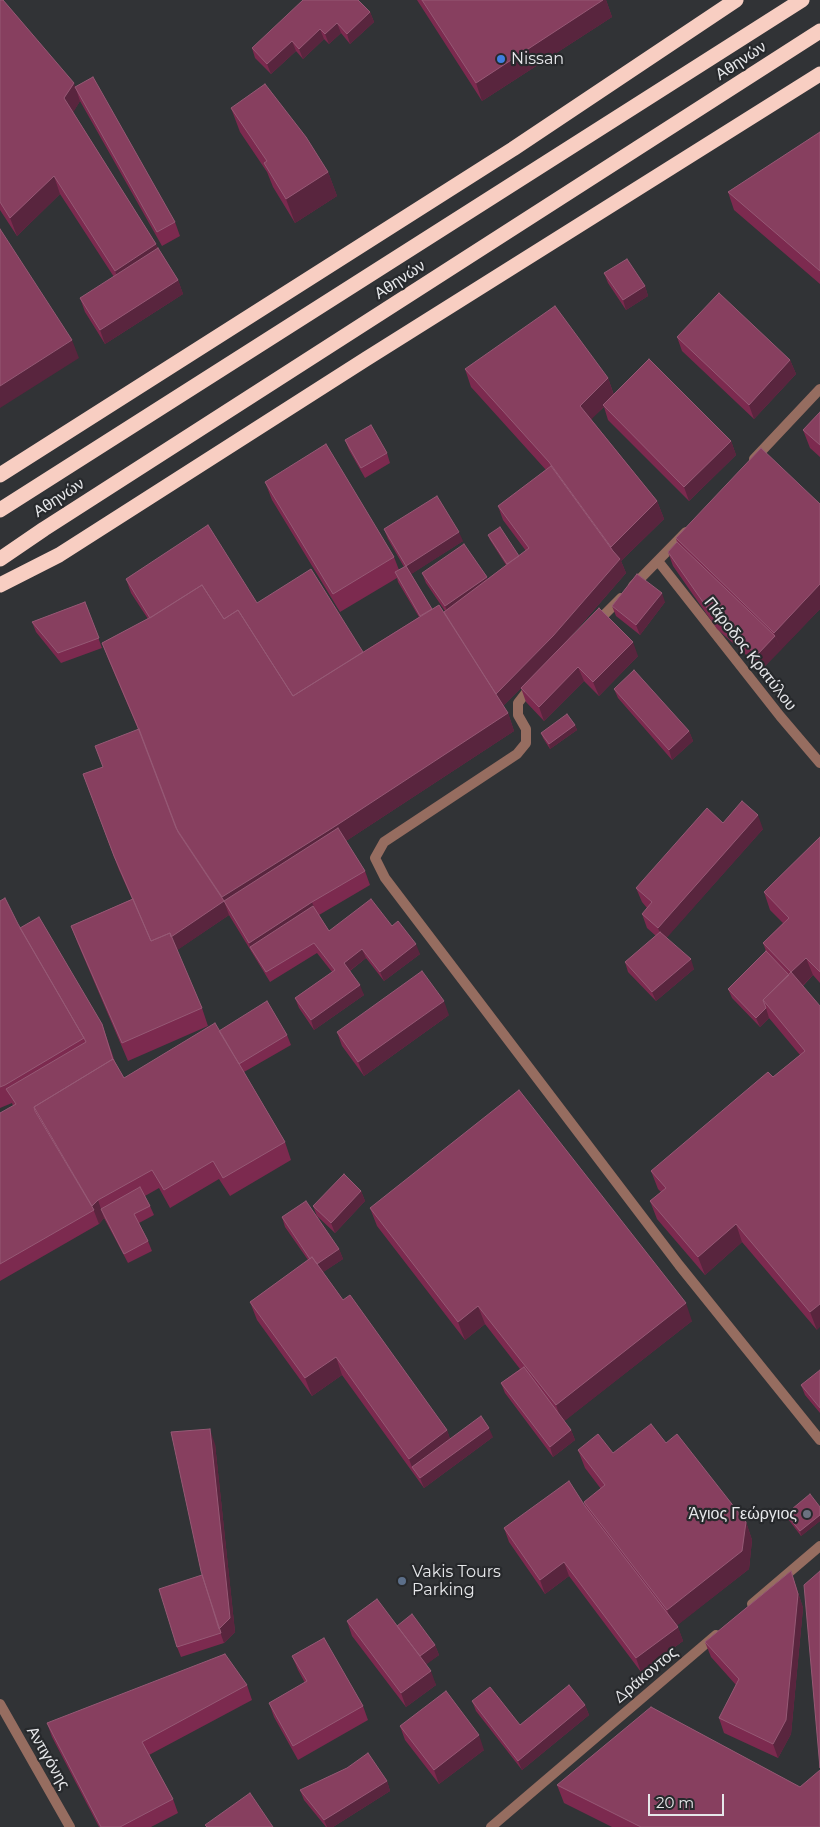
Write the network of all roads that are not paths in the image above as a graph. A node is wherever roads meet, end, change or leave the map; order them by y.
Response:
1 (736, 0) edge
2 (802, 0) edge
3 (820, 31) edge
4 (820, 74) edge
5 (820, 389) edge
6 (746, 468) edge
7 (0, 476) edge
8 (0, 510) edge
9 (692, 525) edge
10 (0, 559) edge
11 (658, 561) junction
12 (0, 585) edge
13 (588, 630) edge
14 (539, 679) edge
15 (820, 763) edge
16 (820, 1440) edge
17 (820, 1546) edge
18 (744, 1611) edge
19 (722, 1630) edge
20 (0, 1704) edge
21 (70, 1827) edge
22 (491, 1827) edge

1 - 7 highway
2 - 8 highway, Αθηνών
3 - 10 highway, Αθηνών
4 - 12 highway
5 - 6 street
9 - 11 street
11 - 13 street
11 - 15 street, Πάροδος Κρατύλου
14 - 16 street
17 - 18 street
19 - 22 street, Δράκοντος
20 - 21 street, Αντιγόνης

